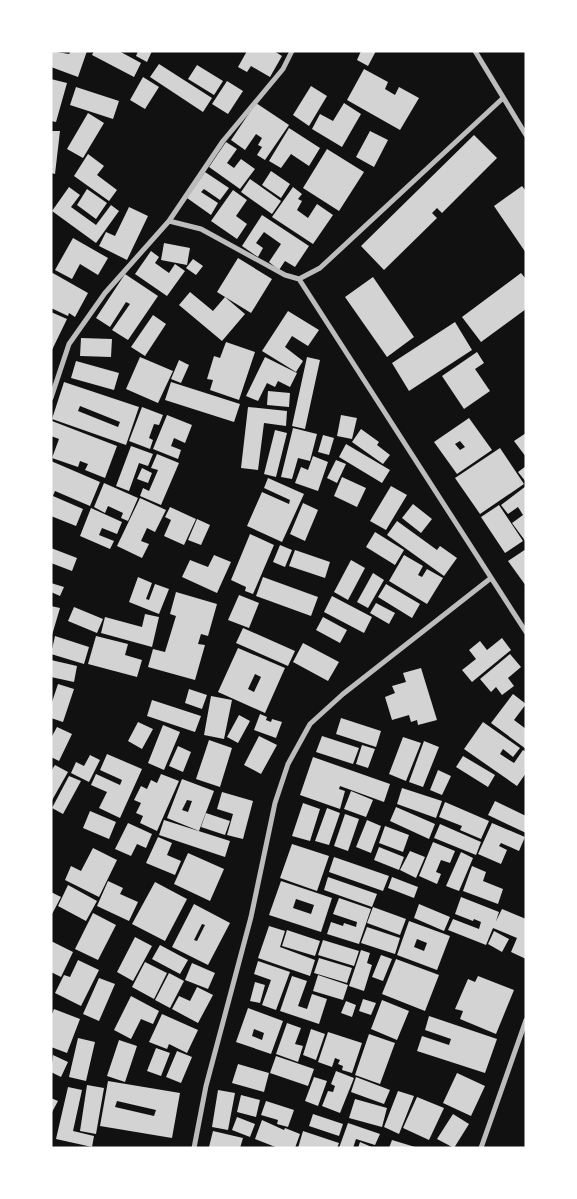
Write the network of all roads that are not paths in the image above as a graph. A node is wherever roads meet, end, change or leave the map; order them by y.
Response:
1 (292, 51) edge
2 (475, 51) edge
3 (502, 99) junction
4 (526, 135) edge
5 (169, 221) junction
6 (299, 280) junction
7 (51, 398) edge
8 (491, 578) junction
9 (526, 632) edge
10 (526, 1020) edge
11 (194, 1148) edge
12 (481, 1148) edge

1 - 5 street
2 - 3 street
3 - 4 street
3 - 6 street
5 - 6 street
5 - 7 street
6 - 8 street
8 - 9 street
8 - 11 street
10 - 12 street

